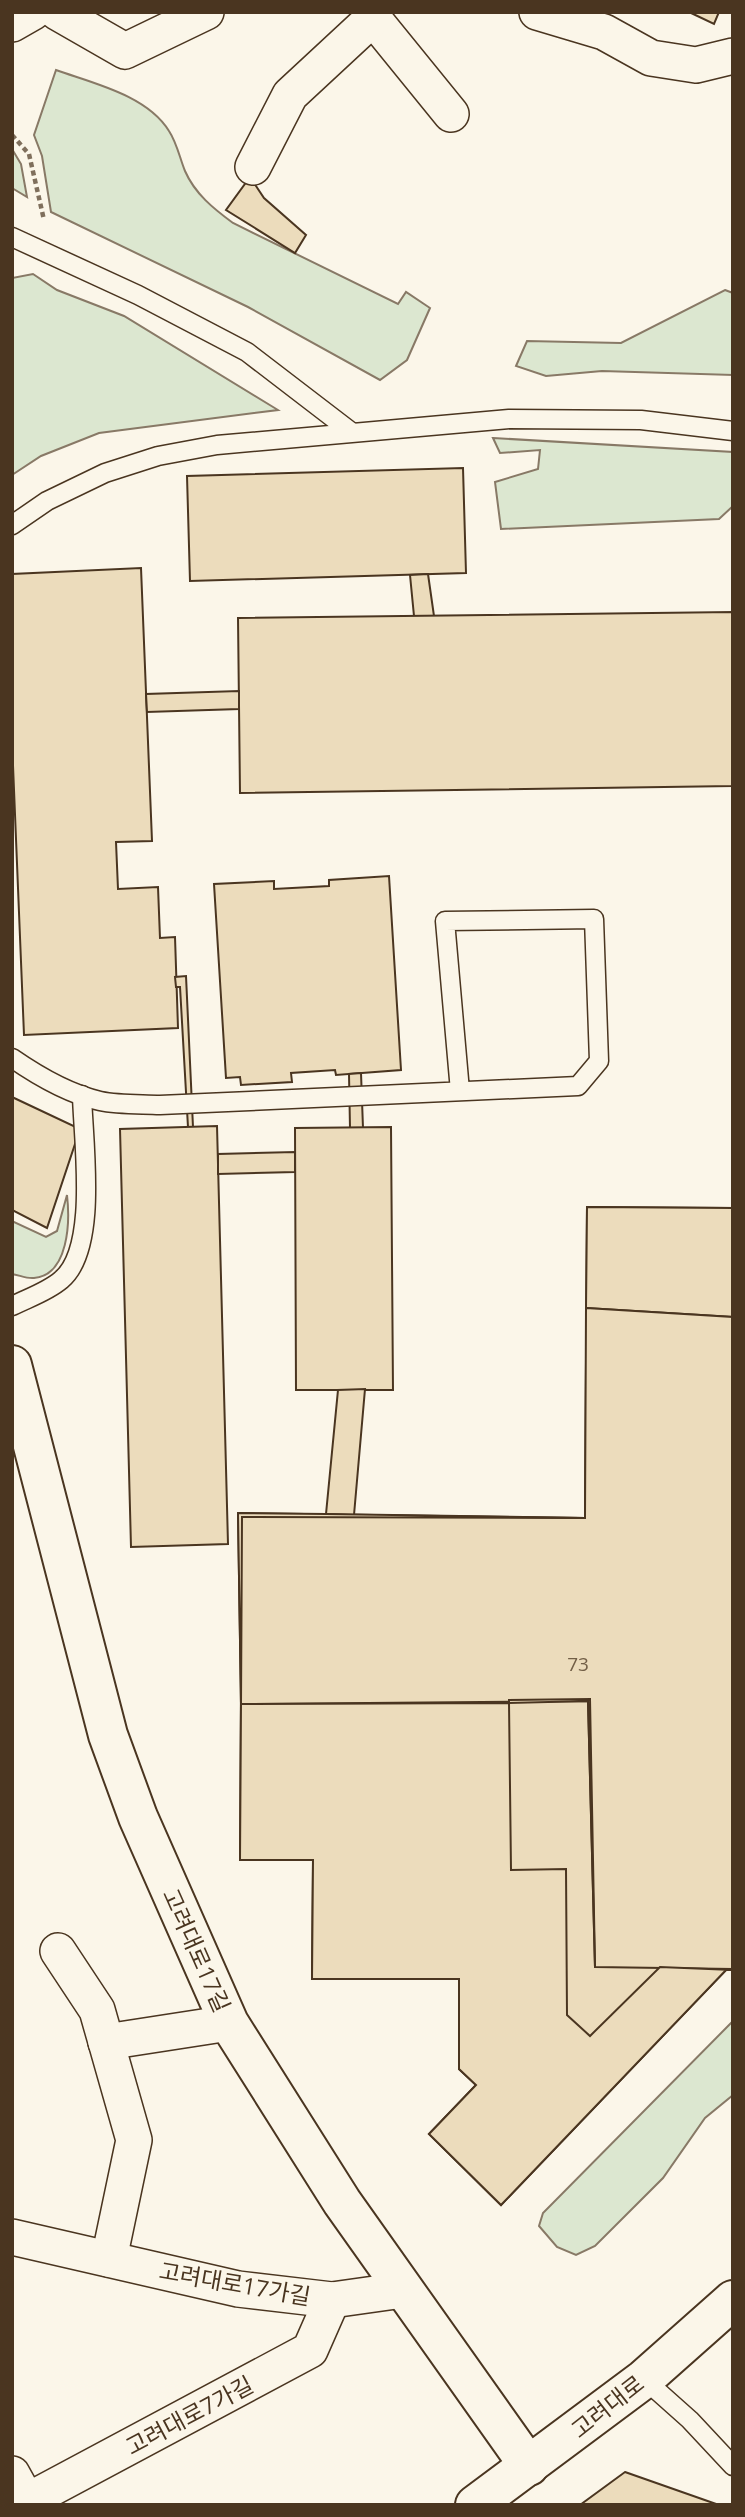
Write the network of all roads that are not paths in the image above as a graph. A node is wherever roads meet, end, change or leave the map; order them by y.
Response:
1 (33, 12) edge
2 (57, 12) edge
3 (206, 12) edge
4 (537, 12) edge
5 (372, 15) edge
6 (12, 24) edge
7 (733, 56) edge
8 (450, 114) dead end
9 (253, 167) dead end
10 (12, 237) edge
11 (350, 431) junction
12 (733, 431) edge
13 (12, 524) edge
14 (12, 1058) edge
15 (460, 1091) junction
16 (82, 1095) junction
17 (12, 1306) edge
18 (12, 1365) edge
19 (58, 1951) dead end
20 (229, 2023) junction
21 (106, 2042) junction
22 (12, 2237) edge
23 (109, 2259) junction
24 (403, 2290) junction
25 (332, 2300) junction
26 (733, 2300) edge
27 (644, 2379) junction
28 (529, 2466) junction
29 (733, 2466) edge
30 (20, 2493) edge
31 (475, 2505) edge

1 - 6 street
2 - 3 street
4 - 7 street
5 - 8 street
5 - 9 street
10 - 11 lane
11 - 12 lane
11 - 13 lane
14 - 16 lane
15 - 15 lane
15 - 16 lane
16 - 17 lane
18 - 20 street, 고려대로17길
19 - 21 street
20 - 21 street
20 - 24 street, 고려대로17길
21 - 23 street
22 - 23 street, 고려대로17가길
23 - 25 street, 고려대로17가길
24 - 25 street, 고려대로17가길
24 - 28 street, 고려대로17길
25 - 30 street, 고려대로7가길
26 - 27 street, 고려대로
27 - 28 street, 고려대로
27 - 29 lane
28 - 31 street, 고려대로

